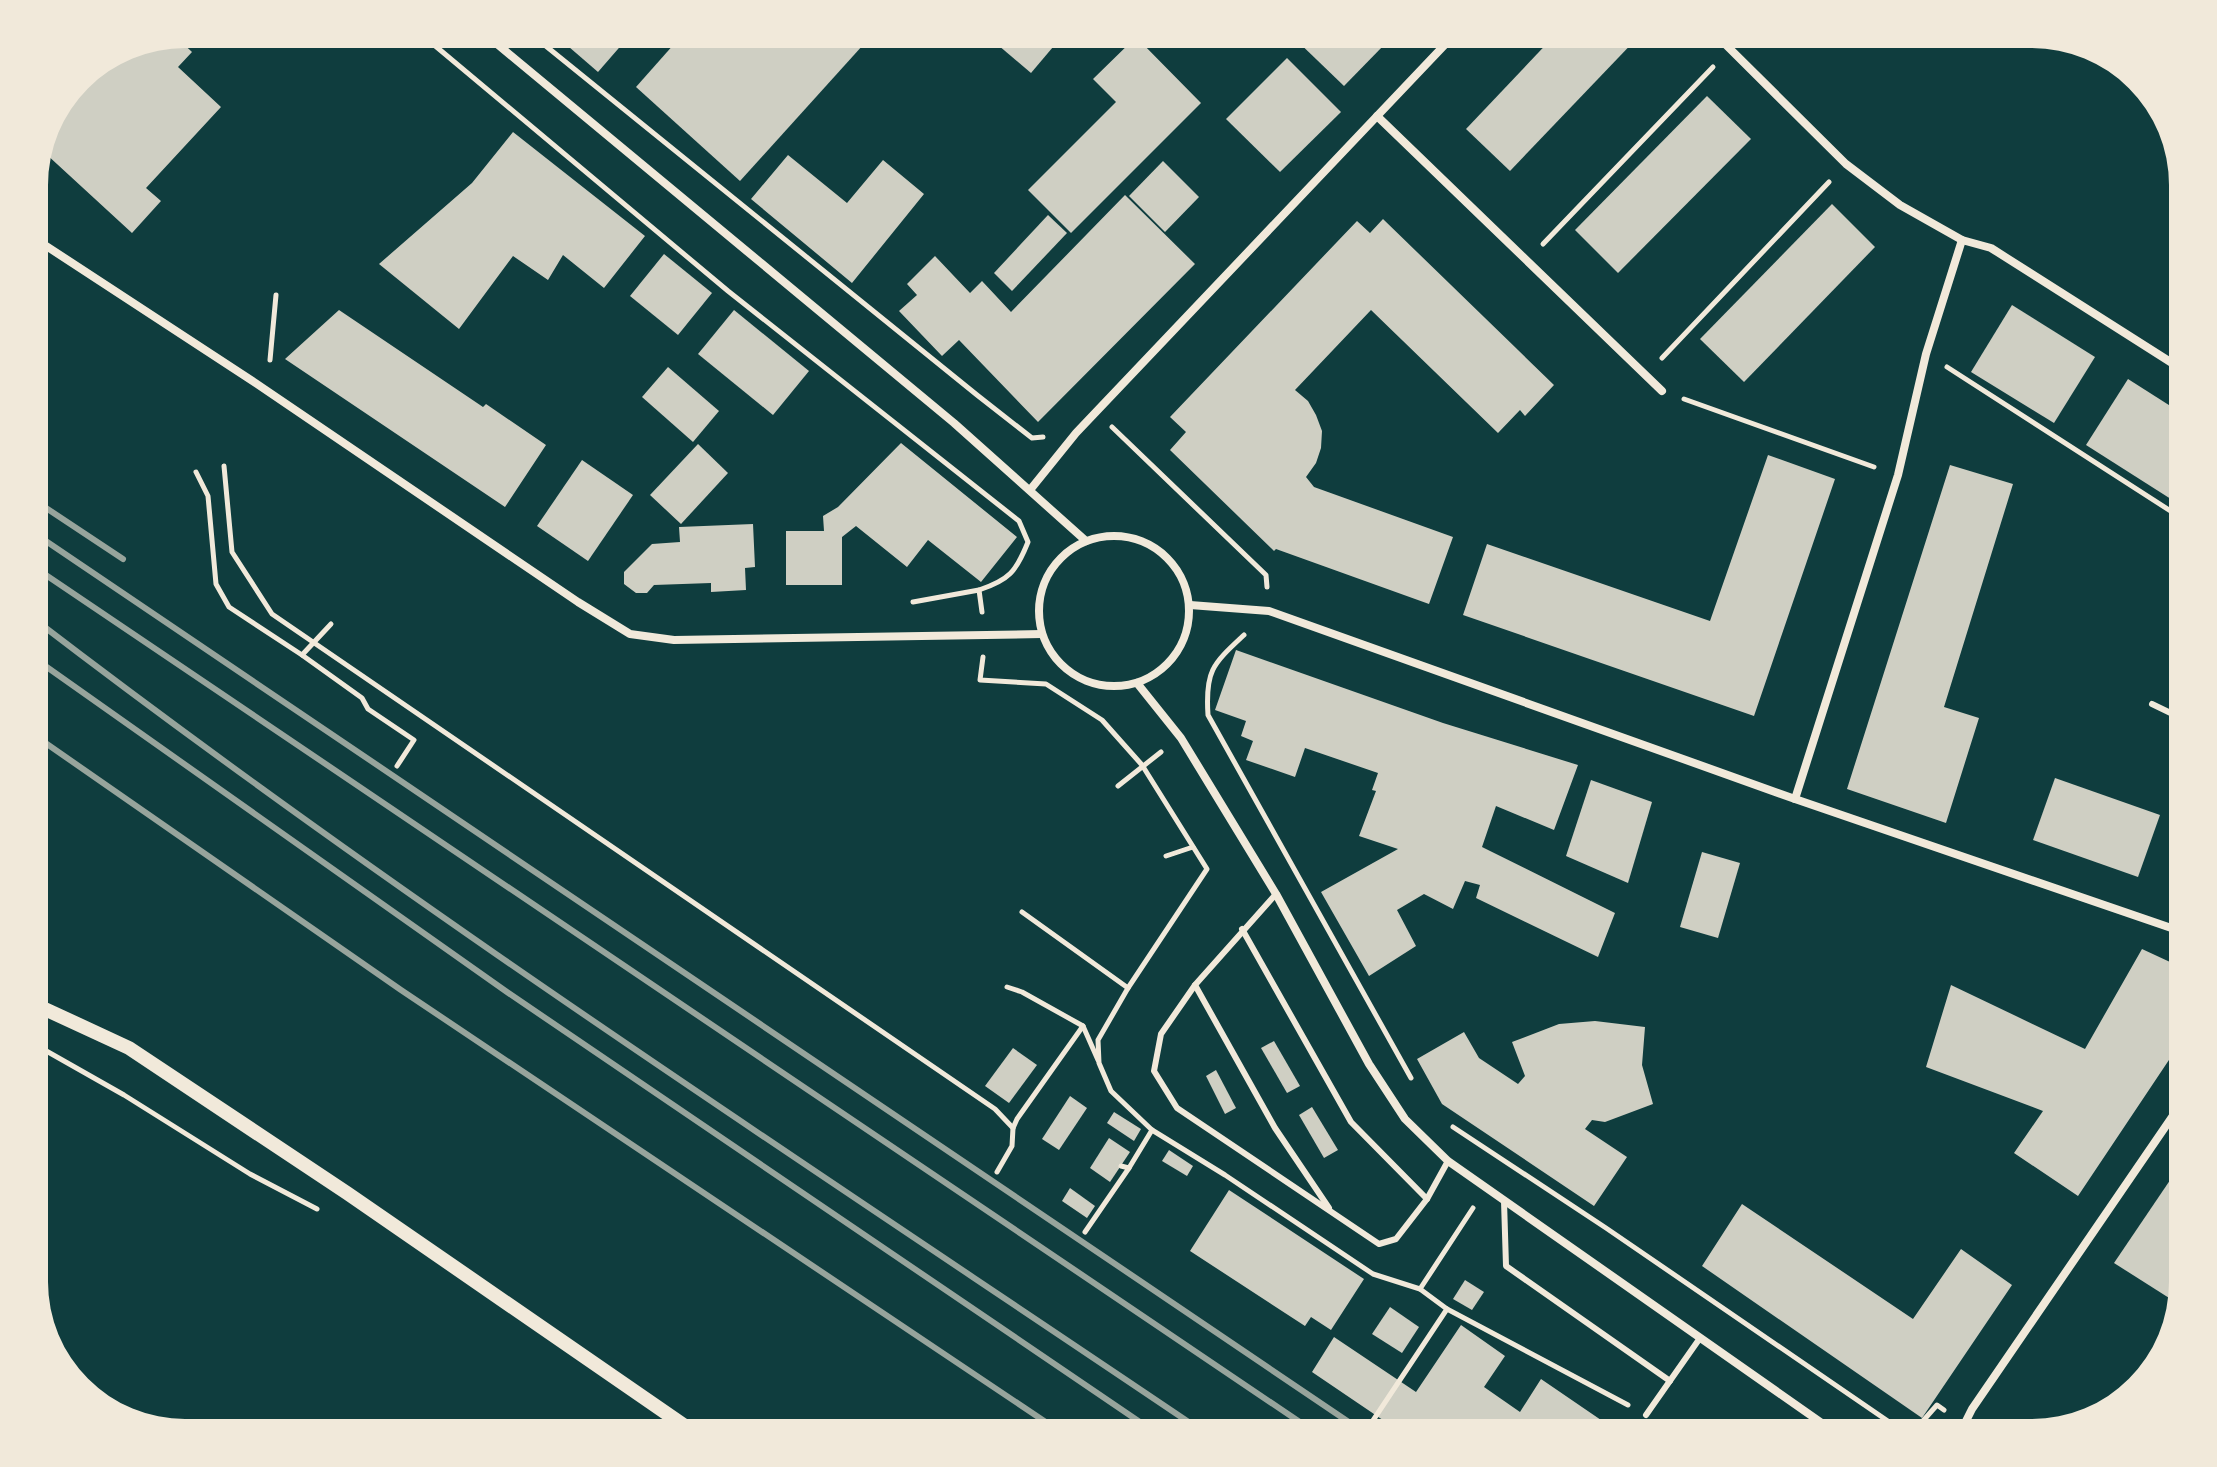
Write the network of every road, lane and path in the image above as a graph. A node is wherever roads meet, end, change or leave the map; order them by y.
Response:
1 (438, 48) edge
2 (502, 48) edge
3 (548, 48) edge
4 (1442, 48) edge
5 (1731, 49) joint
6 (1377, 116) junction
7 (1846, 164) junction
8 (1962, 240) junction
9 (48, 247) edge
10 (1526, 261) junction
11 (276, 295) dead end
12 (1926, 354) junction
13 (270, 360) dead end
14 (2169, 361) edge
15 (1645, 375) junction
16 (1662, 391) joint
17 (1076, 433) junction
18 (224, 466) dead end
19 (196, 472) dead end
20 (1898, 475) junction
21 (1030, 490) junction
22 (2169, 510) edge
23 (1086, 541) junction
24 (979, 590) dead end
25 (1190, 605) junction
26 (1269, 611) junction
27 (331, 624) dead end
28 (1042, 634) junction
29 (314, 642) junction
30 (302, 655) junction
31 (1137, 683) junction
32 (2152, 704) dead end
33 (2169, 712) edge
34 (1142, 765) dead end
35 (397, 766) dead end
36 (1118, 786) dead end
37 (1795, 799) junction
38 (1193, 847) dead end
39 (1166, 856) dead end
40 (1276, 894) junction
41 (1022, 912) dead end
42 (2169, 927) edge
43 (1242, 929) junction
44 (1195, 985) junction
45 (1007, 987) dead end
46 (1128, 988) dead end
47 (48, 1010) edge
48 (1083, 1026) junction
49 (48, 1052) edge
50 (1099, 1063) dead end
51 (1415, 1086) dead end
52 (1443, 1121) dead end
53 (2169, 1122) edge
54 (1013, 1128) junction
55 (1152, 1130) dead end
56 (1448, 1161) junction
57 (1121, 1166) dead end
58 (1129, 1168) junction
59 (997, 1172) dead end
60 (1486, 1188) junction
61 (1427, 1199) junction
62 (1504, 1201) junction
63 (1332, 1213) junction
64 (329, 1218) dead end
65 (1085, 1232) dead end
66 (1420, 1289) dead end
67 (1447, 1309) dead end
68 (1700, 1338) junction
69 (1670, 1381) junction
70 (1646, 1415) dead end
71 (675, 1419) edge
72 (1374, 1419) edge
73 (1816, 1419) edge
74 (1885, 1419) edge
75 (1925, 1419) edge
76 (1957, 1419) edge
77 (1967, 1419) edge

1 - 24 path
2 - 21 street
3 - 17 path
4 - 6 street
5 - 7 street
5 - 10 path
6 - 10 street
6 - 17 street
7 - 8 street
7 - 15 path
8 - 12 street
8 - 14 street
9 - 28 street
10 - 15 street
11 - 13 path
12 - 20 street
12 - 22 path
15 - 16 street
16 - 20 path
17 - 21 street
17 - 26 path
18 - 29 path
19 - 30 path
20 - 37 street
21 - 23 street
23 - 25 street
23 - 28 street
25 - 26 street
25 - 31 street
26 - 37 street
26 - 51 path
27 - 29 path
28 - 31 street
29 - 30 path
29 - 54 path
30 - 35 path
31 - 40 street
32 - 33 lane
34 - 36 path
37 - 42 street
38 - 39 path
40 - 43 lane
40 - 56 street
41 - 46 path
43 - 44 lane
43 - 61 lane
44 - 63 lane
44 - 63 lane
45 - 48 path
47 - 71 street
48 - 50 path
48 - 54 path
49 - 64 path
52 - 74 path
53 - 77 street
54 - 59 path
55 - 58 path
56 - 60 street
56 - 61 lane
57 - 58 path
58 - 65 path
60 - 62 street
60 - 66 path
61 - 63 lane
62 - 68 street
62 - 69 lane
67 - 72 path
68 - 69 lane
68 - 73 street
69 - 70 lane
75 - 76 path

